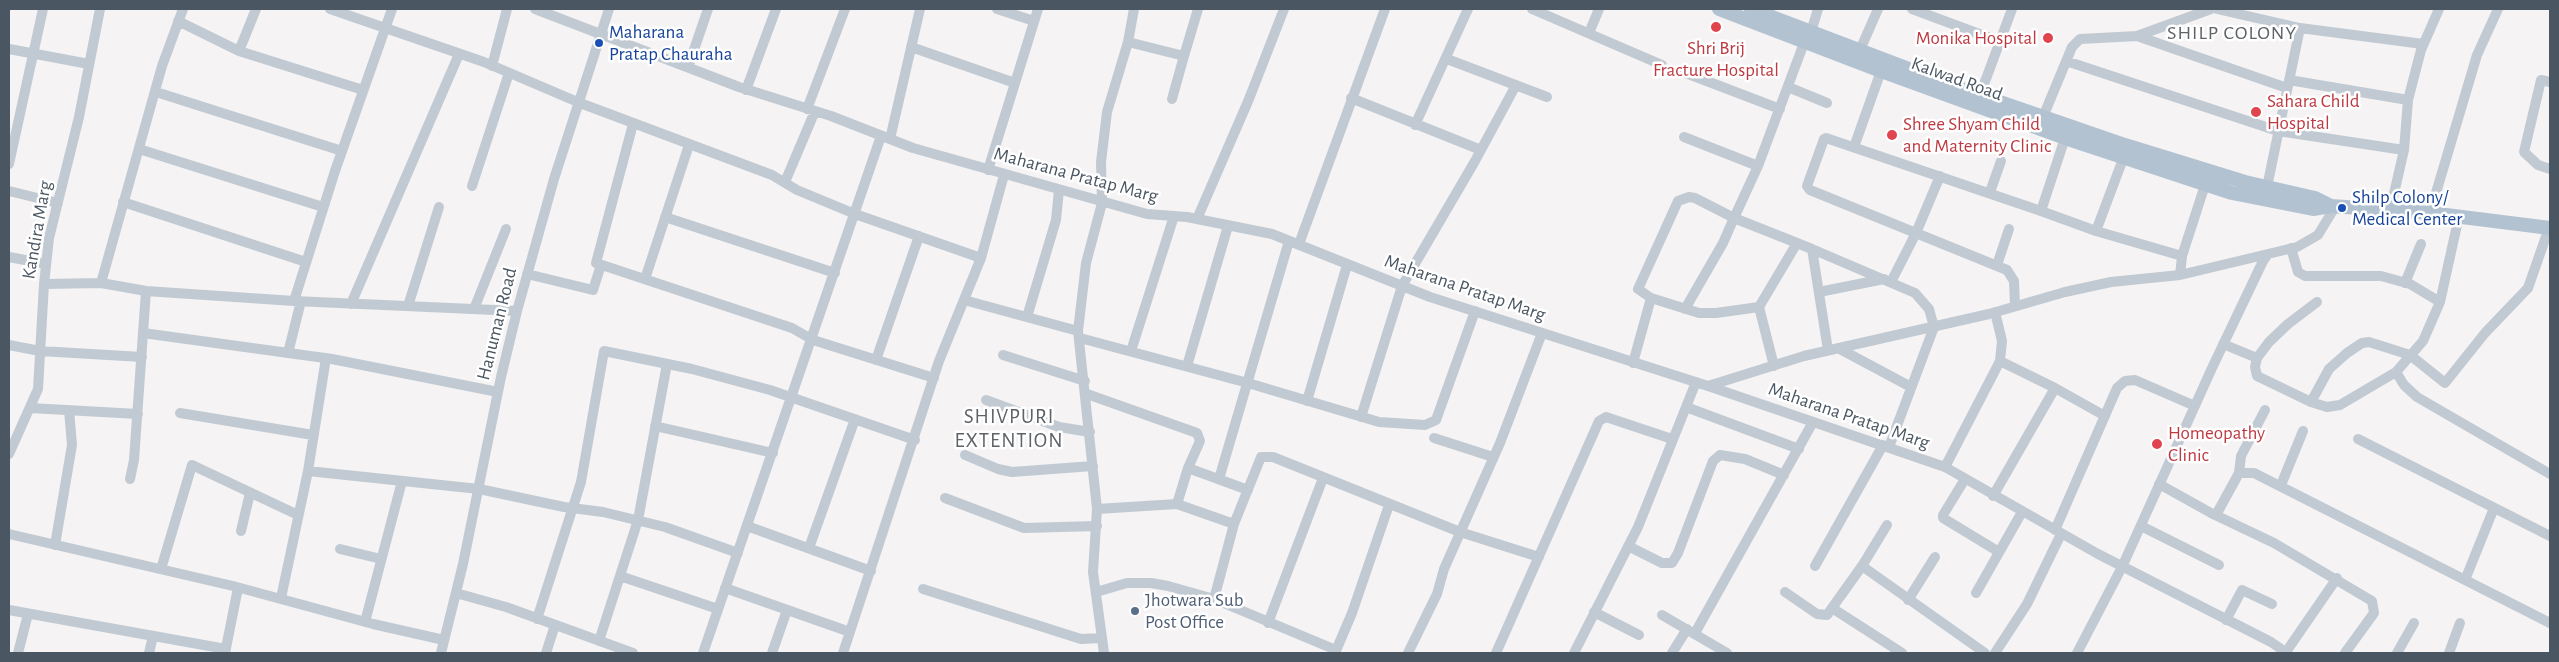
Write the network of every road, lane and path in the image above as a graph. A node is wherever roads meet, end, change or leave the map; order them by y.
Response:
1 (43, 9) edge
2 (100, 9) edge
3 (183, 9) edge
4 (256, 9) edge
5 (330, 9) edge
6 (392, 9) edge
7 (507, 9) edge
8 (535, 9) edge
9 (609, 9) edge
10 (708, 9) edge
11 (776, 9) edge
12 (845, 9) edge
13 (920, 9) edge
14 (997, 9) edge
15 (1038, 9) edge
16 (1134, 9) edge
17 (1198, 9) edge
18 (1284, 9) edge
19 (1385, 9) edge
20 (1468, 9) edge
21 (1532, 9) edge
22 (1599, 9) edge
23 (1719, 9) edge
24 (1751, 9) edge
25 (1818, 9) edge
26 (1878, 9) edge
27 (1912, 9) edge
28 (2012, 9) edge
29 (2210, 9) edge
30 (2217, 9) edge
31 (2439, 9) edge
32 (2498, 9) edge
33 (2241, 12) edge
34 (178, 20) junction
35 (1034, 21) junction
36 (2300, 28) junction
37 (385, 30) junction
38 (602, 33) junction
39 (1589, 33) junction
40 (2137, 36) junction
41 (1808, 37) junction
42 (1128, 42) junction
43 (2001, 42) junction
44 (2424, 44) junction
45 (911, 47) junction
46 (9, 49) edge
47 (1860, 50) junction
48 (240, 51) junction
49 (34, 54) junction
50 (459, 54) junction
51 (1184, 56) junction
52 (1447, 59) junction
53 (2066, 61) junction
54 (89, 64) junction
55 (1662, 65) dead end
56 (492, 66) junction
57 (688, 67) junction
58 (1881, 71) junction
59 (1683, 72) dead end
60 (509, 73) junction
61 (2550, 82) edge
62 (1015, 83) junction
63 (2288, 84) junction
64 (1516, 85) junction
65 (1788, 88) junction
66 (363, 90) junction
67 (746, 90) junction
68 (156, 92) junction
69 (1980, 94) junction
70 (1547, 97) dead end
71 (1172, 98) dead end
72 (1351, 98) junction
73 (2408, 100) junction
74 (580, 103) junction
75 (1827, 103) dead end
76 (1780, 109) junction
77 (811, 110) junction
78 (2043, 116) junction
79 (9, 118) edge
80 (19, 121) junction
81 (632, 124) junction
82 (1415, 125) junction
83 (2278, 130) junction
84 (1684, 137) dead end
85 (886, 138) junction
86 (2065, 138) junction
87 (689, 145) junction
88 (1854, 147) junction
89 (139, 149) junction
90 (1481, 150) junction
91 (2404, 150) junction
92 (342, 151) junction
93 (2123, 159) junction
94 (2002, 162) dead end
95 (9, 164) edge
96 (1758, 166) junction
97 (2550, 169) edge
98 (988, 170) junction
99 (1004, 175) junction
100 (1940, 176) junction
101 (785, 182) junction
102 (2205, 185) junction
103 (472, 186) dead end
104 (2267, 187) junction
105 (1059, 190) junction
106 (9, 191) edge
107 (1990, 192) junction
108 (123, 202) junction
109 (58, 203) junction
110 (1102, 203) junction
111 (323, 207) junction
112 (439, 207) dead end
113 (2333, 207) junction
114 (2390, 210) junction
115 (2041, 211) junction
116 (2430, 213) junction
117 (855, 214) junction
118 (1174, 216) junction
119 (2459, 216) junction
120 (665, 217) junction
121 (1734, 218) junction
122 (1197, 219) junction
123 (1228, 226) junction
124 (2550, 228) edge
125 (506, 229) dead end
126 (2009, 229) dead end
127 (2096, 231) junction
128 (1916, 233) junction
129 (919, 236) junction
130 (1294, 242) junction
131 (1797, 243) junction
132 (2421, 244) dead end
133 (2292, 248) junction
134 (1812, 249) junction
135 (2268, 254) junction
136 (2182, 256) junction
137 (9, 257) edge
138 (981, 258) junction
139 (306, 262) junction
140 (46, 264) junction
141 (601, 265) junction
142 (1997, 265) junction
143 (1347, 266) junction
144 (835, 273) junction
145 (527, 274) junction
146 (2180, 276) junction
147 (645, 279) junction
148 (1887, 281) junction
149 (101, 283) junction
150 (2405, 283) junction
151 (44, 284) junction
152 (1402, 286) junction
153 (146, 291) junction
154 (1819, 292) junction
155 (1651, 298) junction
156 (964, 300) junction
157 (297, 301) junction
158 (2317, 302) dead end
159 (2440, 302) junction
160 (351, 304) junction
161 (408, 306) junction
162 (1759, 306) junction
163 (2015, 306) junction
164 (474, 309) junction
165 (1685, 309) junction
166 (518, 311) junction
167 (1475, 311) junction
168 (1995, 312) junction
169 (1026, 317) junction
170 (1934, 327) junction
171 (143, 333) junction
172 (1542, 333) junction
173 (1079, 334) junction
174 (813, 340) junction
175 (2223, 344) junction
176 (9, 345) edge
177 (1833, 349) junction
178 (40, 351) junction
179 (1131, 351) junction
180 (288, 353) junction
181 (1003, 355) dead end
182 (2410, 355) junction
183 (142, 357) junction
184 (326, 358) junction
185 (2256, 358) junction
186 (876, 360) junction
187 (2000, 361) junction
188 (1632, 363) junction
189 (667, 364) junction
190 (1187, 366) junction
191 (1774, 366) junction
192 (2396, 372) junction
193 (934, 378) junction
194 (1085, 381) junction
195 (1696, 382) junction
196 (1248, 383) junction
197 (1708, 386) junction
198 (1912, 387) junction
199 (2055, 388) junction
200 (498, 392) junction
201 (1086, 394) junction
202 (792, 398) junction
203 (986, 400) dead end
204 (1307, 401) junction
205 (2311, 402) junction
206 (2195, 406) junction
207 (1686, 407) junction
208 (30, 408) junction
209 (69, 410) junction
210 (2265, 410) dead end
211 (180, 413) dead end
212 (138, 414) junction
213 (2105, 416) junction
214 (1361, 417) junction
215 (855, 420) junction
216 (1813, 422) junction
217 (655, 426) junction
218 (2303, 431) dead end
219 (1090, 432) junction
220 (313, 435) junction
221 (1434, 438) dead end
222 (1672, 439) junction
223 (2358, 439) dead end
224 (915, 440) junction
225 (1886, 446) junction
226 (1799, 449) junction
227 (773, 453) junction
228 (9, 454) edge
229 (965, 455) dead end
230 (1493, 457) junction
231 (1093, 466) junction
232 (1945, 467) junction
233 (1188, 468) junction
234 (308, 470) junction
235 (2239, 473) junction
236 (2550, 474) edge
237 (1784, 475) junction
238 (1324, 478) junction
239 (130, 479) dead end
240 (1219, 479) junction
241 (1965, 480) junction
242 (402, 481) junction
243 (2159, 484) junction
244 (2280, 485) junction
245 (479, 490) junction
246 (1248, 490) junction
247 (250, 493) junction
248 (1993, 496) junction
249 (945, 498) dead end
250 (1177, 504) junction
251 (1389, 504) junction
252 (573, 508) junction
253 (2494, 508) junction
254 (1097, 509) junction
255 (2022, 512) junction
256 (298, 515) junction
257 (2216, 515) junction
258 (638, 520) junction
259 (1234, 524) junction
260 (1887, 525) dead end
261 (747, 526) junction
262 (1097, 526) junction
263 (2141, 526) junction
264 (241, 531) dead end
265 (1460, 532) junction
266 (2058, 532) junction
267 (2549, 532) edge
268 (9, 534) edge
269 (56, 545) junction
270 (1628, 546) junction
271 (810, 548) junction
272 (340, 549) dead end
273 (1999, 552) junction
274 (738, 553) junction
275 (1539, 557) junction
276 (1936, 557) dead end
277 (381, 559) junction
278 (2219, 564) dead end
279 (1815, 566) dead end
280 (1862, 566) junction
281 (2122, 566) junction
282 (161, 569) junction
283 (871, 571) junction
284 (620, 576) junction
285 (2337, 578) junction
286 (2465, 580) junction
287 (238, 588) junction
288 (725, 588) junction
289 (923, 588) dead end
290 (1096, 592) junction
291 (1785, 592) dead end
292 (456, 593) junction
293 (1976, 593) dead end
294 (281, 598) junction
295 (1214, 599) junction
296 (1908, 600) junction
297 (2272, 604) dead end
298 (1832, 608) junction
299 (718, 609) junction
300 (9, 610) edge
301 (787, 610) junction
302 (1594, 612) junction
303 (28, 614) junction
304 (1662, 615) dead end
305 (537, 619) junction
306 (2226, 620) junction
307 (365, 622) junction
308 (1268, 622) junction
309 (2414, 623) dead end
310 (2460, 623) dead end
311 (2550, 623) edge
312 (555, 625) junction
313 (1691, 631) junction
314 (850, 632) junction
315 (1639, 635) dead end
316 (153, 636) junction
317 (1102, 638) junction
318 (444, 640) junction
319 (599, 641) junction
320 (226, 651) edge
321 (1336, 651) edge
322 (1899, 652) edge
323 (2081, 652) edge
324 (18, 653) edge
325 (149, 653) edge
326 (441, 653) edge
327 (546, 653) edge
328 (633, 653) edge
329 (703, 653) edge
330 (772, 653) edge
331 (843, 653) edge
332 (1104, 653) edge
333 (1408, 653) edge
334 (1496, 653) edge
335 (1574, 653) edge
336 (1672, 653) edge
337 (1726, 653) edge
338 (1985, 653) edge
339 (1995, 653) edge
340 (2286, 653) edge
341 (2345, 653) edge
342 (2397, 653) edge
343 (2449, 653) edge

1 - 49 street
2 - 54 street, Kandira Marg
3 - 34 street
4 - 48 street
5 - 37 street
6 - 37 street
7 - 56 street
8 - 38 street, Maharana Pratap Marg
9 - 38 street, Hanuman Road
10 - 57 street
11 - 67 street
12 - 77 street
13 - 45 street
14 - 35 street
15 - 35 street
16 - 42 street
17 - 51 street
18 - 122 street
19 - 72 street
20 - 52 street
21 - 39 street
22 - 39 street
23 - 41 main road, Kalwad Road
24 - 41 main road, Kalwad Road
25 - 41 street
26 - 47 street
27 - 43 street
28 - 43 street
29 - 40 street
30 - 33 street
31 - 44 street
32 - 116 street
33 - 36 street
34 - 48 street
34 - 68 street
35 - 62 street
36 - 44 street
36 - 63 street
37 - 50 street
37 - 66 street
38 - 57 street, Maharana Pratap Marg
38 - 74 street, Hanuman Road
39 - 55 street
40 - 53 street
40 - 63 street
41 - 47 main road, Kalwad Road
41 - 58 main road, Kalwad Road
41 - 65 street
42 - 51 street
42 - 110 street
43 - 69 street
44 - 73 street
45 - 62 street
45 - 85 street
46 - 49 street
47 - 69 main road, Kalwad Road
48 - 66 street
49 - 54 street
49 - 80 street
50 - 56 street
50 - 160 street
51 - 71 street
52 - 64 street
52 - 82 street
53 - 78 street
53 - 83 street
54 - 109 street, Kandira Marg
56 - 60 street
57 - 67 street, Maharana Pratap Marg
58 - 86 main road, Kalwad Road
58 - 88 street
59 - 76 street
60 - 74 street
60 - 103 street
61 - 97 street
62 - 98 street
63 - 73 street
63 - 83 street
64 - 70 street
64 - 90 street
65 - 75 street
65 - 76 street
66 - 92 street
67 - 77 street, Maharana Pratap Marg
68 - 89 street
68 - 92 street
69 - 78 main road, Kalwad Road
72 - 82 street
72 - 130 street
73 - 91 street
74 - 81 street
74 - 145 street, Hanuman Road
76 - 96 street
77 - 85 street, Maharana Pratap Marg
77 - 101 street
78 - 104 main road, Kalwad Road
79 - 80 street
80 - 95 street
81 - 87 street
81 - 141 street
82 - 90 street
83 - 91 street
83 - 104 street
84 - 96 street
85 - 98 street, Maharana Pratap Marg
85 - 117 street
86 - 93 main road, Kalwad Road
86 - 115 street
87 - 101 street
87 - 120 street
88 - 100 street
88 - 128 street
89 - 108 street
89 - 111 street
90 - 152 street
91 - 114 street
92 - 111 street
93 - 102 main road, Kalwad Road
93 - 127 street
94 - 107 street
96 - 121 street
98 - 99 street, Maharana Pratap Marg
99 - 105 street, Maharana Pratap Marg
99 - 138 street
100 - 107 street
100 - 128 street
101 - 117 street
102 - 113 main road, Kalwad Road
102 - 136 street
104 - 113 main road, Kalwad Road
105 - 110 street, Maharana Pratap Marg
105 - 169 street
106 - 109 street
107 - 115 street
108 - 139 street
108 - 149 street
109 - 140 street, Kandira Marg
110 - 118 street, Maharana Pratap Marg
110 - 173 street
111 - 139 street
112 - 161 street
113 - 114 main road, Kalwad Road
113 - 133 street
114 - 116 main road, Kalwad Road
115 - 127 street
116 - 119 main road, Kalwad Road
117 - 129 street
117 - 144 street
118 - 122 street, Maharana Pratap Marg
118 - 179 street
119 - 124 main road, Kalwad Road
119 - 159 street
120 - 144 street
120 - 147 street
121 - 131 street
121 - 155 street
121 - 165 street
122 - 123 street, Maharana Pratap Marg
123 - 130 street, Maharana Pratap Marg
123 - 190 street
124 - 182 street
125 - 164 street
126 - 142 street
127 - 136 street
128 - 142 street
128 - 148 street
129 - 138 street
129 - 186 street
130 - 143 street, Maharana Pratap Marg
130 - 196 street
131 - 134 street
131 - 162 street
132 - 150 street
133 - 135 street
133 - 150 street
134 - 148 street
134 - 154 street
135 - 146 street
135 - 175 street
136 - 146 street
137 - 140 street
138 - 156 street
139 - 157 street
140 - 151 street, Kandira Marg
141 - 145 street
141 - 147 street
142 - 163 street
143 - 152 street, Maharana Pratap Marg
143 - 204 street
144 - 174 street
145 - 166 street, Hanuman Road
146 - 163 street
147 - 174 street
148 - 154 street
148 - 170 street
149 - 151 street
149 - 153 street
150 - 159 street
151 - 178 street, Kandira Marg
152 - 167 street, Maharana Pratap Marg
152 - 214 street
153 - 157 street
153 - 171 street
154 - 177 street
155 - 165 street
155 - 188 street
156 - 169 street
156 - 193 street
157 - 160 street
157 - 180 street
158 - 185 street
159 - 182 street
160 - 161 street
161 - 164 street
162 - 165 street
162 - 191 street
163 - 168 street
164 - 166 street
166 - 200 street, Hanuman Road
167 - 172 street, Maharana Pratap Marg
167 - 214 street
168 - 170 street
168 - 187 street
169 - 173 street
170 - 177 street
170 - 198 street
171 - 180 street
171 - 183 street
172 - 188 street, Maharana Pratap Marg
172 - 230 street
173 - 179 street
173 - 194 street
174 - 186 street
174 - 202 street
175 - 185 street
175 - 206 street
176 - 178 street
177 - 191 street
177 - 198 street
178 - 183 street
178 - 208 street, Kandira Marg
179 - 190 street
180 - 184 street
181 - 194 street
182 - 192 street
182 - 205 street
183 - 212 street
184 - 200 street
184 - 220 street
185 - 205 street
186 - 193 street
187 - 199 street
187 - 232 street
188 - 195 street, Maharana Pratap Marg
189 - 202 street
189 - 217 street
189 - 252 street
190 - 196 street
191 - 197 street
192 - 205 street
192 - 236 street
193 - 224 street
194 - 201 street
195 - 197 street, Maharana Pratap Marg
195 - 207 street
196 - 204 street
196 - 240 street
197 - 216 street, Maharana Pratap Marg
198 - 225 street
199 - 213 street
199 - 248 street
200 - 245 street, Hanuman Road
201 - 219 street
201 - 233 street
202 - 215 street
202 - 227 street
203 - 219 street
204 - 214 street
206 - 213 street
206 - 243 street
207 - 222 street
207 - 226 street
208 - 209 street
208 - 228 street, Kandira Marg
209 - 212 street
209 - 269 street
210 - 235 street
211 - 220 street
212 - 239 street
213 - 266 street
215 - 224 street
215 - 271 street
216 - 225 street, Maharana Pratap Marg
216 - 226 street
217 - 227 street
217 - 258 street
218 - 244 street
219 - 231 street
220 - 234 street
221 - 230 street
222 - 270 street
222 - 275 street
223 - 253 street
224 - 283 street
225 - 232 street, Maharana Pratap Marg
225 - 279 street
226 - 237 street
227 - 261 street
229 - 231 street
230 - 265 street
231 - 254 street
232 - 241 street, Maharana Pratap Marg
233 - 240 street
233 - 250 street
234 - 242 street
234 - 256 street
235 - 244 street
235 - 257 street
237 - 270 street
237 - 313 street
238 - 246 street
238 - 251 street
238 - 308 street
240 - 246 street
241 - 248 street, Maharana Pratap Marg
241 - 273 street
242 - 245 street
242 - 277 street
243 - 257 street
243 - 263 street
244 - 286 street
245 - 252 street
245 - 292 street, Hanuman Road
246 - 259 street
247 - 256 street
247 - 264 street
247 - 282 street
248 - 255 street, Maharana Pratap Marg
249 - 262 street
250 - 254 street
250 - 259 street
251 - 265 street
251 - 321 street
252 - 258 street
252 - 305 street
253 - 267 street
253 - 286 street
254 - 262 street
255 - 266 street, Maharana Pratap Marg
255 - 273 street
256 - 294 street
257 - 285 street
258 - 274 street
258 - 284 street
259 - 295 street
260 - 280 street
261 - 271 street
261 - 274 street
262 - 290 street
263 - 278 street
263 - 281 street
265 - 275 street
265 - 333 street
266 - 281 street, Maharana Pratap Marg
266 - 339 street
268 - 269 street
269 - 282 street
270 - 302 street
271 - 283 street
272 - 277 street
273 - 293 street
274 - 288 street
275 - 334 street
276 - 296 street
277 - 307 street
280 - 296 street
280 - 298 street
281 - 306 street, Maharana Pratap Marg
281 - 323 street
282 - 287 street
283 - 314 street
284 - 299 street
284 - 319 street
285 - 340 street
285 - 341 street
286 - 311 street
287 - 294 street
287 - 320 street
288 - 299 street
288 - 301 street
289 - 317 street
290 - 295 street
290 - 317 street
291 - 298 street
292 - 305 street
292 - 318 street, Hanuman Road
294 - 307 street
295 - 308 street
296 - 338 street
297 - 306 street
298 - 322 street
299 - 329 street
300 - 303 street
301 - 314 street
301 - 330 street
302 - 315 street
302 - 335 street
303 - 316 street
303 - 324 street
304 - 313 street
305 - 312 street
306 - 340 street, Maharana Pratap Marg
307 - 318 street
308 - 321 street
309 - 342 street
310 - 343 street
312 - 319 street
312 - 327 street
313 - 336 street
313 - 337 street
314 - 331 street
316 - 320 street
316 - 325 street
317 - 332 street
318 - 326 street, Hanuman Road
319 - 328 street

